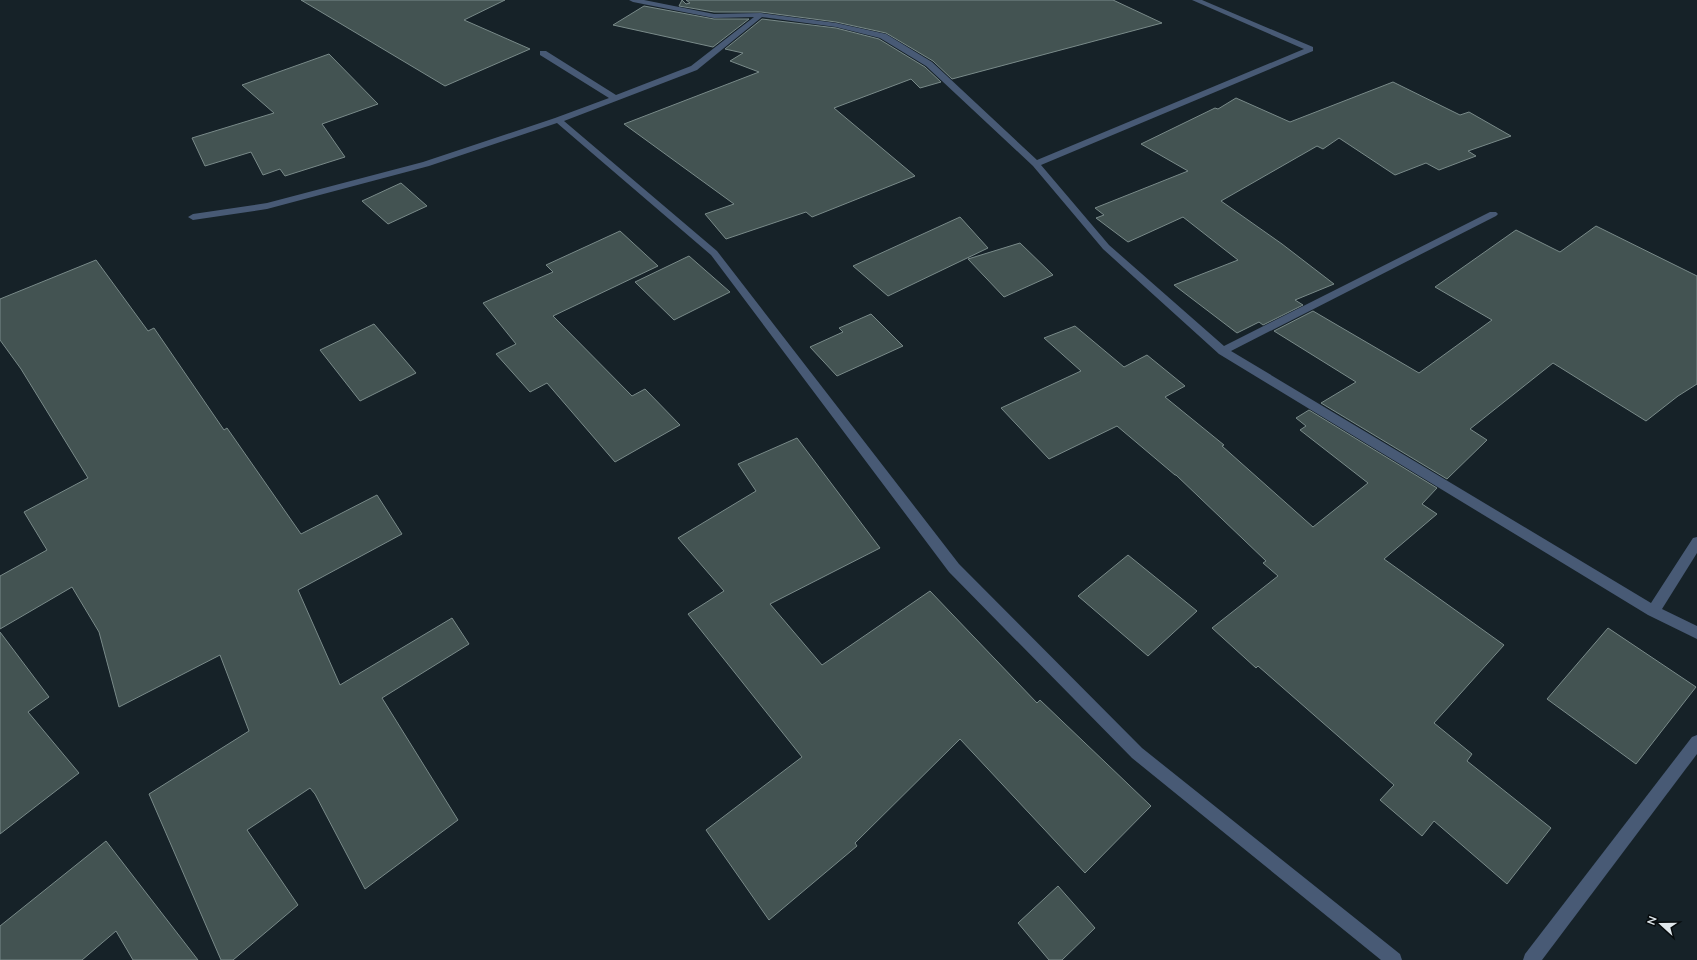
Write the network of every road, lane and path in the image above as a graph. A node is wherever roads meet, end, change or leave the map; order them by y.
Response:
1 (633, 0) edge
2 (1196, 0) edge
3 (761, 15) junction
4 (543, 53) dead end
5 (615, 98) junction
6 (558, 120) junction
7 (1036, 164) junction
8 (1493, 214) dead end
9 (193, 217) dead end
10 (1223, 351) junction
11 (1697, 542) edge
12 (1653, 611) junction
13 (1697, 633) edge
14 (1697, 742) edge
15 (1394, 960) edge
16 (1531, 960) edge

1 - 3 street
2 - 7 street
3 - 5 street
3 - 7 street
4 - 5 street
5 - 6 street
6 - 9 street
6 - 15 street
7 - 10 street
8 - 10 street
10 - 12 street
11 - 12 street
12 - 13 street
14 - 16 street

